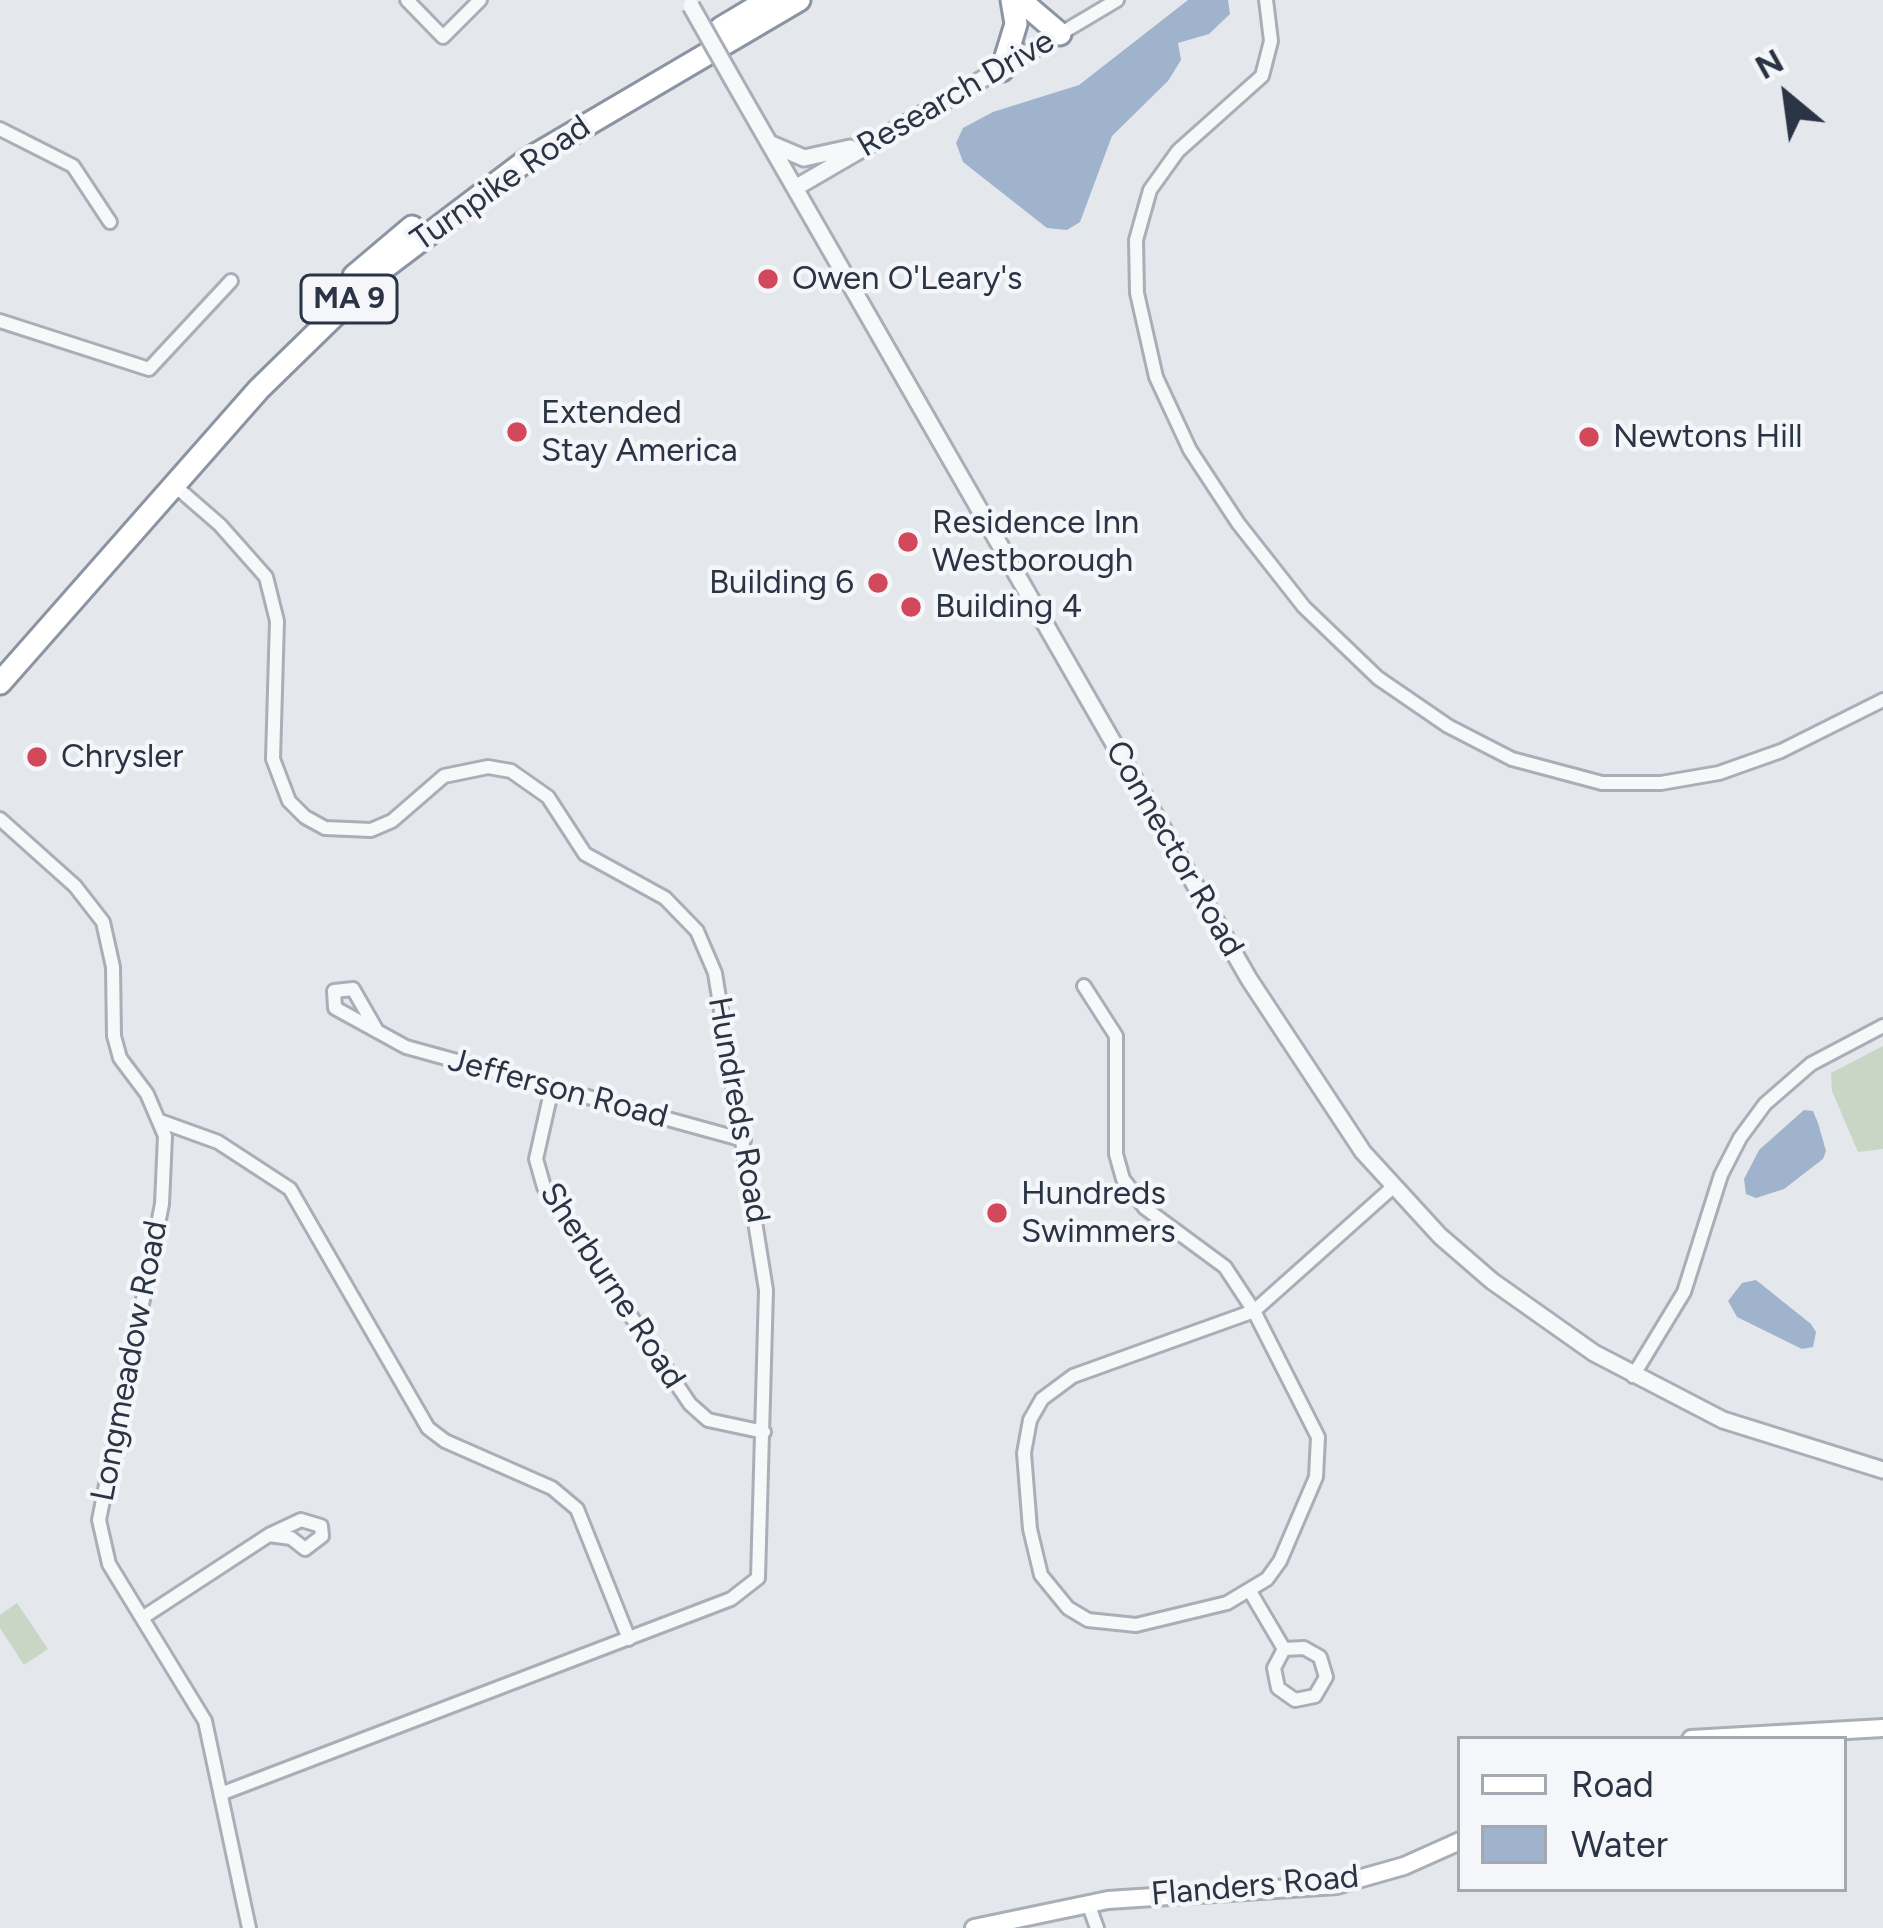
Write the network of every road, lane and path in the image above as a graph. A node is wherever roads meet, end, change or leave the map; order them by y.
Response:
1 (407, 0) edge
2 (480, 0) edge
3 (799, 0) edge
4 (816, 0) edge
5 (1016, 0) edge
6 (1050, 0) edge
7 (1118, 0) edge
8 (1266, 0) edge
9 (689, 3) edge
10 (773, 6) edge
11 (1060, 34) junction
12 (1001, 70) junction
13 (0, 129) edge
14 (887, 134) junction
15 (769, 143) junction
16 (795, 188) junction
17 (110, 222) dead end
18 (231, 281) dead end
19 (0, 321) edge
20 (174, 485) junction
21 (0, 661) edge
22 (0, 682) edge
23 (1883, 700) edge
24 (0, 820) edge
25 (1084, 986) dead end
26 (1883, 1026) edge
27 (376, 1029) dead end
28 (552, 1088) junction
29 (160, 1121) junction
30 (744, 1140) junction
31 (1393, 1187) junction
32 (1254, 1311) junction
33 (1633, 1376) junction
34 (764, 1432) junction
35 (1883, 1470) edge
36 (269, 1535) dead end
37 (1251, 1593) junction
38 (142, 1618) junction
39 (629, 1640) junction
40 (1284, 1649) junction
41 (1883, 1728) edge
42 (1743, 1736) edge
43 (223, 1793) junction
44 (1457, 1842) edge
45 (1088, 1903) junction
46 (249, 1928) edge
47 (974, 1928) edge
48 (1097, 1928) edge

1 - 2 street
3 - 10 highway, Turnpike Road / MA 9
4 - 10 highway
5 - 11 highway
5 - 12 highway
6 - 11 highway
7 - 11 street, Research Drive
8 - 23 street
9 - 15 street, Connector Road, bridge
10 - 20 highway, Turnpike Road / MA 9
10 - 21 highway, Turnpike Road / MA 9
11 - 12 street, Research Drive
12 - 14 street, Research Drive
13 - 17 street
14 - 15 street
14 - 16 street, Research Drive
15 - 16 street, Connector Road
16 - 31 street, Connector Road
18 - 19 street
20 - 22 highway, Turnpike Road / MA 9
20 - 30 street, Hundreds Road
24 - 29 street, Longmeadow Road
25 - 32 street
26 - 33 street
27 - 28 street, Jefferson Road
28 - 30 street, Jefferson Road
28 - 34 street, Sherburne Road
29 - 38 street, Longmeadow Road
29 - 39 street
30 - 34 street, Hundreds Road
31 - 32 street
31 - 33 street, Connector Road
32 - 37 street
32 - 37 street
33 - 35 street, Connector Road
34 - 39 street, Hundreds Road
36 - 38 street
37 - 40 street
38 - 43 street, Longmeadow Road
39 - 43 street, Hundreds Road
40 - 40 street
41 - 42 main road
43 - 46 street, Longmeadow Road
44 - 45 main road, Flanders Road
45 - 47 main road, Flanders Road
45 - 48 street

